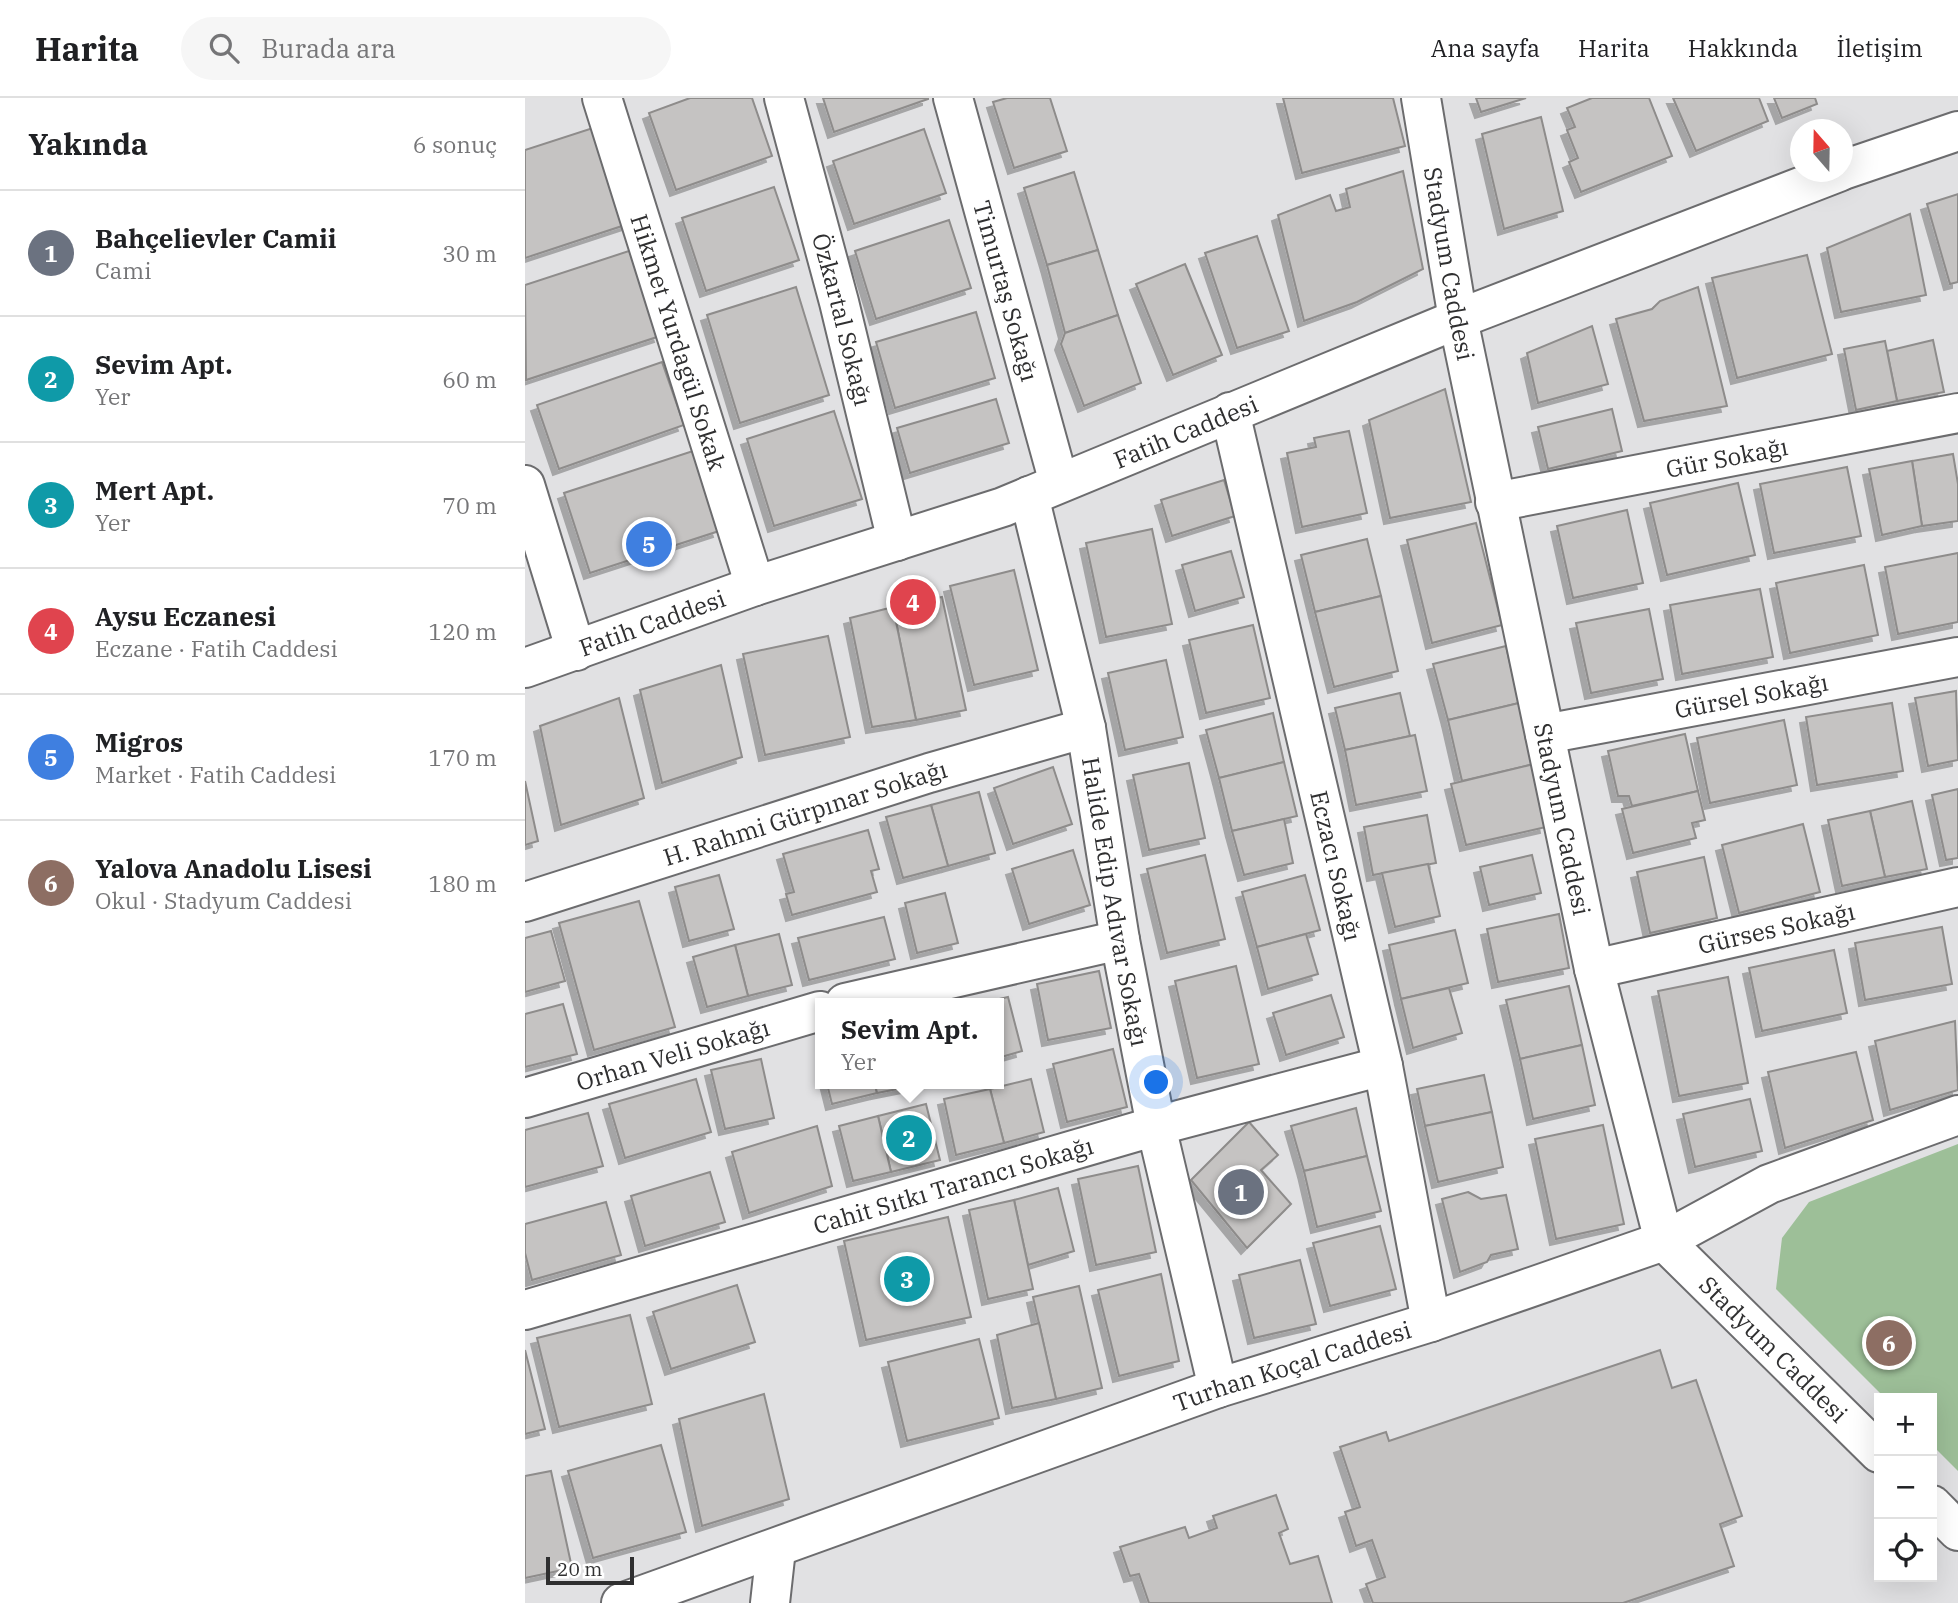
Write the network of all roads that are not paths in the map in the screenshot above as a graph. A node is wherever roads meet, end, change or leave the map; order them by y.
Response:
1 (602, 98) edge
2 (784, 98) edge
3 (953, 98) edge
4 (1421, 98) edge
5 (1958, 131) edge
6 (1853, 167) edge
7 (1813, 182) edge
8 (1458, 319) junction
9 (1230, 412) junction
10 (1958, 413) edge
11 (525, 485) edge
12 (1044, 489) junction
13 (1495, 502) junction
14 (897, 541) junction
15 (755, 586) junction
16 (576, 652) junction
17 (1958, 657) edge
18 (525, 668) edge
19 (1086, 729) junction
20 (1545, 734) junction
21 (1958, 887) edge
22 (525, 902) edge
23 (1120, 940) junction
24 (1594, 969) junction
25 (867, 998) edge
26 (815, 1012) edge
27 (1383, 1066) junction
28 (525, 1098) edge
29 (1958, 1115) edge
30 (1156, 1126) junction
31 (1664, 1241) junction
32 (525, 1310) edge
33 (1431, 1322) junction
34 (1218, 1388) junction
35 (1874, 1448) edge
36 (1937, 1510) edge
37 (1958, 1531) edge
38 (776, 1549) junction
39 (621, 1603) edge
40 (770, 1603) edge

1 - 15 street, Hikmet Yurdagül Sokak
2 - 14 street, Özkartal Sokağı
3 - 12 street, Timurtaş Sokağı
4 - 8 street, Stadyum Caddesi
5 - 6 street, Fatih Caddesi
7 - 8 street, Fatih Caddesi
8 - 9 street, Fatih Caddesi
8 - 13 street, Stadyum Caddesi
9 - 12 street, Fatih Caddesi
9 - 27 street, Eczacı Sokağı
10 - 13 street, Gür Sokağı
11 - 16 street
12 - 14 street, Fatih Caddesi
12 - 19 street, Halide Edip Adıvar Sokağı
13 - 20 street, Stadyum Caddesi
14 - 15 street, Fatih Caddesi
15 - 16 street, Fatih Caddesi
16 - 18 street, Fatih Caddesi
17 - 20 street, Gürsel Sokağı
19 - 22 street, H. Rahmi Gürpınar Sokağı
19 - 23 street, Halide Edip Adıvar Sokağı
20 - 24 street, Stadyum Caddesi
21 - 24 street, Gürses Sokağı
23 - 25 street
23 - 30 street, Halide Edip Adıvar Sokağı
24 - 31 street, Stadyum Caddesi
26 - 28 street, Orhan Veli Sokağı
27 - 30 street, Cahit Sıtkı Tarancı Sokağı
27 - 33 street, Eczacı Sokağı
29 - 31 street, Turhan Koçal Caddesi
30 - 32 street, Cahit Sıtkı Tarancı Sokağı
30 - 34 street, Halide Edip Adıvar Sokağı
31 - 33 street, Turhan Koçal Caddesi
31 - 35 street, Stadyum Caddesi
33 - 34 street, Turhan Koçal Caddesi
34 - 38 street, Turhan Koçal Caddesi
36 - 37 street
38 - 39 street, Turhan Koçal Caddesi
38 - 40 street

